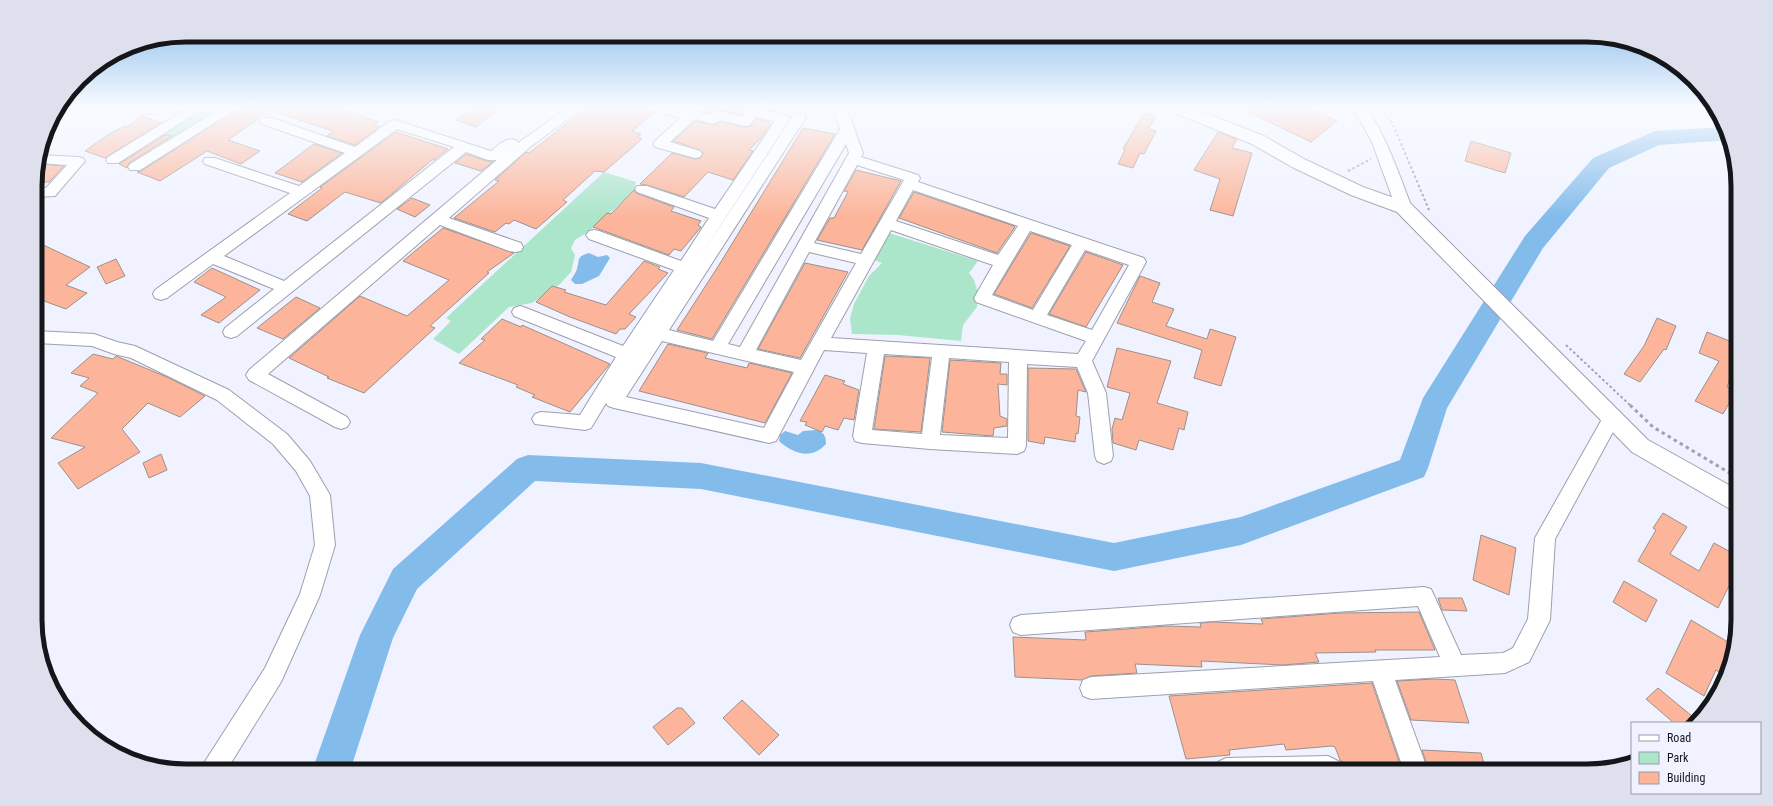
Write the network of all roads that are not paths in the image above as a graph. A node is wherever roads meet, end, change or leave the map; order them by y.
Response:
1 (139, 144) edge
2 (173, 144) edge
3 (332, 144) edge
4 (368, 144) edge
5 (457, 144) edge
6 (510, 144) edge
7 (526, 144) edge
8 (660, 144) edge
9 (767, 144) edge
10 (782, 144) edge
11 (839, 144) edge
12 (853, 144) edge
13 (1264, 144) edge
14 (1380, 144) edge
15 (464, 146) junction
16 (356, 152) junction
17 (695, 154) dead end
18 (45, 158) edge
19 (853, 159) junction
20 (113, 160) dead end
21 (210, 161) dead end
22 (135, 167) dead end
23 (909, 184) junction
24 (642, 189) dead end
25 (42, 192) edge
26 (301, 192) junction
27 (1404, 208) junction
28 (719, 216) junction
29 (438, 219) junction
30 (887, 223) junction
31 (1027, 224) junction
32 (594, 235) dead end
33 (1080, 242) junction
34 (805, 246) junction
35 (515, 247) dead end
36 (211, 257) junction
37 (865, 260) junction
38 (1002, 262) junction
39 (684, 268) junction
40 (286, 288) junction
41 (161, 294) dead end
42 (520, 312) dead end
43 (1037, 318) junction
44 (231, 332) dead end
45 (658, 334) junction
46 (42, 337) edge
47 (1096, 338) junction
48 (818, 344) junction
49 (877, 347) junction
50 (717, 348) junction
51 (941, 352) junction
52 (627, 354) junction
53 (745, 354) junction
54 (1018, 357) junction
55 (1083, 361) junction
56 (804, 368) junction
57 (1612, 418) junction
58 (541, 419) dead end
59 (341, 422) dead end
60 (930, 442) junction
61 (1104, 456) dead end
62 (1731, 498) edge
63 (1021, 624) dead end
64 (1455, 666) junction
65 (1380, 670) junction
66 (1090, 688) dead end
67 (216, 764) edge
68 (1414, 764) edge

1 - 20 street
2 - 22 street
3 - 16 street
4 - 16 street
5 - 15 street
6 - 15 street
7 - 29 street
8 - 17 street
9 - 28 street
10 - 45 street
11 - 50 street
12 - 19 street
13 - 27 main road
14 - 27 street
15 - 40 street
16 - 26 street
18 - 25 street
19 - 23 street
19 - 34 street
21 - 26 street
23 - 30 street
23 - 31 street
24 - 28 street
26 - 36 street
27 - 57 main road
28 - 39 street
29 - 35 street
29 - 59 street
30 - 37 street
30 - 38 street
31 - 33 street
31 - 38 street
32 - 39 street
33 - 43 street
33 - 47 street
34 - 37 street
34 - 53 street
36 - 40 street
36 - 41 street
37 - 48 street
38 - 43 street
39 - 52 street
40 - 44 street
42 - 52 street
43 - 47 street
45 - 50 street
45 - 56 street
46 - 67 street
47 - 55 street
48 - 49 street
48 - 56 street
49 - 51 street
49 - 60 street
50 - 53 street
51 - 54 street
51 - 60 street
52 - 58 street
53 - 56 street
54 - 55 street
54 - 60 street
55 - 61 street
57 - 62 main road
57 - 64 street
63 - 64 street
64 - 65 street
65 - 66 street
65 - 68 street

